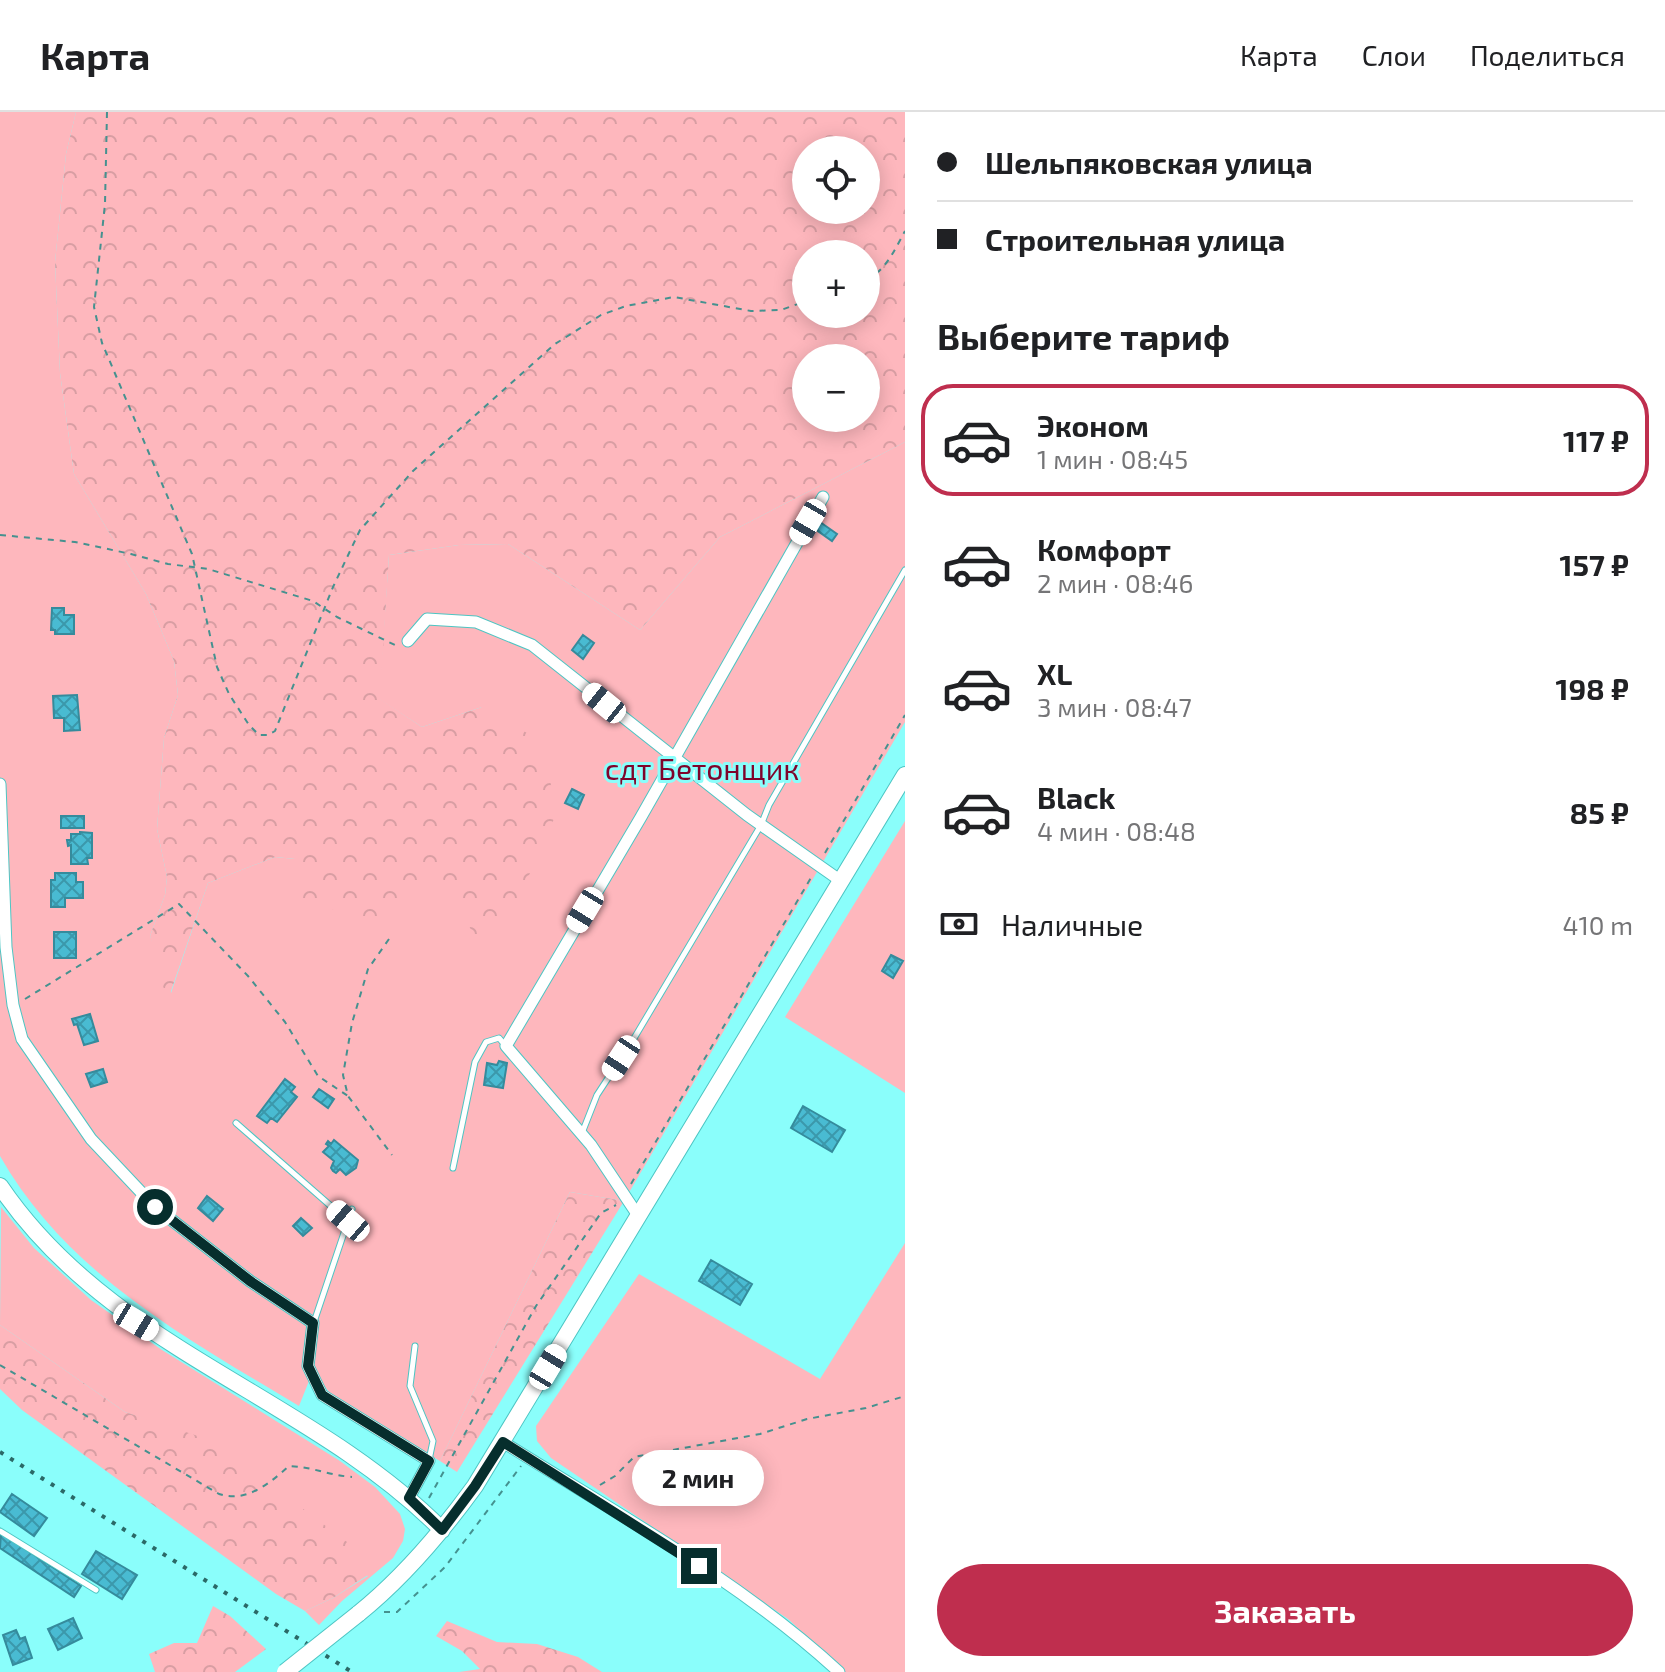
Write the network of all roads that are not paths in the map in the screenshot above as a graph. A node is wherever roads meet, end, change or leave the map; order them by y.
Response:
1 (823, 497) dead end
2 (905, 570) edge
3 (408, 641) road end
4 (674, 758) junction
5 (905, 775) edge
6 (0, 784) edge
7 (761, 825) junction
8 (841, 881) junction
9 (506, 1046) junction
10 (236, 1123) dead end
11 (582, 1134) junction
12 (453, 1168) dead end
13 (0, 1186) edge
14 (352, 1209) dead end
15 (639, 1217) junction
16 (348, 1221) junction
17 (313, 1323) junction
18 (415, 1346) dead end
19 (503, 1442) junction
20 (429, 1461) junction
21 (409, 1498) junction
22 (442, 1530) junction
23 (0, 1531) edge
24 (96, 1590) dead end
25 (285, 1672) edge
26 (839, 1672) edge

1 - 4 street
2 - 7 lane
3 - 4 street
4 - 7 street
4 - 9 street
5 - 8 main road
6 - 17 street
7 - 8 street
7 - 11 lane
8 - 15 main road
9 - 11 street
9 - 12 lane
10 - 16 lane
11 - 15 street
13 - 21 main road
14 - 16 lane
15 - 19 main road
16 - 17 lane
17 - 20 street
18 - 20 lane
19 - 22 main road
19 - 26 street
20 - 21 street
21 - 22 main road
22 - 25 main road, bridge
23 - 24 lane

